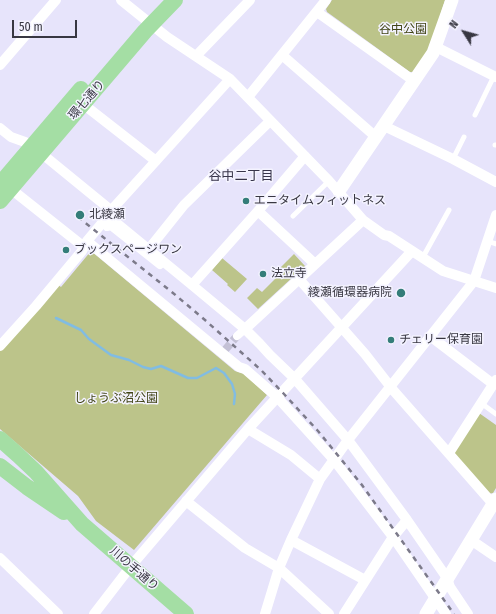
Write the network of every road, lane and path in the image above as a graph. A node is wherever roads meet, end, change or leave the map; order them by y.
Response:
1 (56, 0) edge
2 (121, 0) edge
3 (160, 0) edge
4 (175, 0) edge
5 (250, 0) edge
6 (326, 0) edge
7 (452, 0) edge
8 (317, 12) junction
9 (147, 21) junction
10 (436, 47) junction
11 (0, 49) edge
12 (282, 55) junction
13 (8, 56) junction
14 (196, 56) junction
15 (0, 66) edge
16 (495, 76) edge
17 (230, 79) junction
18 (414, 81) junction
19 (248, 97) junction
20 (83, 104) junction
21 (475, 115) dead end
22 (270, 121) junction
23 (384, 126) junction
24 (0, 128) edge
25 (376, 137) junction
26 (464, 137) dead end
27 (36, 150) junction
28 (305, 156) junction
29 (453, 159) junction
30 (156, 161) junction
31 (329, 181) junction
32 (496, 182) edge
33 (3, 188) edge
34 (339, 191) junction
35 (449, 210) dead end
36 (258, 211) junction
37 (110, 213) junction
38 (496, 215) edge
39 (294, 216) dead end
40 (363, 220) junction
41 (107, 228) dead end
42 (492, 242) edge
43 (85, 244) junction
44 (148, 250) junction
45 (412, 251) junction
46 (423, 257) junction
47 (315, 264) junction
48 (299, 279) junction
49 (474, 281) junction
50 (192, 285) junction
51 (496, 288) edge
52 (342, 328) junction
53 (241, 332) junction
54 (430, 336) junction
55 (0, 346) edge
56 (294, 380) junction
57 (494, 385) edge
58 (391, 387) junction
59 (277, 397) junction
60 (481, 403) junction
61 (496, 414) edge
62 (248, 429) junction
63 (0, 439) edge
64 (348, 440) junction
65 (449, 453) junction
66 (334, 460) junction
67 (8, 465) edge
68 (320, 479) junction
69 (186, 501) junction
70 (495, 502) edge
71 (407, 520) junction
72 (393, 537) junction
73 (291, 540) junction
74 (471, 540) junction
75 (496, 557) edge
76 (0, 558) edge
77 (131, 566) junction
78 (279, 568) junction
79 (447, 578) junction
80 (365, 580) junction
81 (435, 599) junction
82 (58, 614) edge
83 (94, 614) edge
84 (186, 614) edge
85 (265, 614) edge
86 (329, 614) edge
87 (344, 614) edge
88 (426, 614) edge
89 (446, 614) edge
90 (468, 614) edge

1 - 13 street
2 - 9 street
3 - 9 main road, 環七通り
4 - 9 main road, 環七通り
5 - 14 street
6 - 8 street
7 - 10 street
8 - 12 street
8 - 18 street
9 - 14 street
9 - 20 main road, 環七通り
9 - 27 main road, 環七通り
10 - 16 street
10 - 18 street
11 - 13 street
12 - 19 street
12 - 25 street
13 - 15 street
14 - 17 street
16 - 21 lane
17 - 19 street
17 - 30 street
18 - 23 street
19 - 22 street
20 - 27 main road, 環七通り
20 - 30 street
22 - 28 street
22 - 44 street
23 - 25 street
23 - 29 street
24 - 27 street
25 - 34 street
26 - 29 lane
27 - 33 main road, 環七通り
27 - 37 street
28 - 31 street
28 - 36 street
29 - 32 street
30 - 37 street
31 - 34 street
31 - 39 lane
33 - 43 street
34 - 40 street
35 - 46 lane
36 - 47 street
36 - 50 street
37 - 43 street
37 - 44 street
38 - 42 street
40 - 45 street
40 - 47 street
41 - 53 street
42 - 49 street
43 - 55 street
43 - 59 street
44 - 50 street
45 - 46 street
45 - 52 street
46 - 49 street
47 - 48 street
48 - 52 street
48 - 53 street
49 - 51 street
49 - 54 street
50 - 53 street
52 - 56 street
52 - 58 street
53 - 56 street
54 - 57 street
54 - 58 street
56 - 59 street
56 - 64 street
57 - 60 street
58 - 64 street
58 - 65 street
59 - 62 street
59 - 66 street
60 - 61 lane
60 - 65 street
62 - 68 street
62 - 69 street
63 - 67 main road, 川の手通り
64 - 66 street
64 - 71 street
65 - 70 street
66 - 68 street
66 - 72 street
67 - 77 main road, 川の手通り
68 - 73 street
69 - 77 street
69 - 78 street
70 - 74 street
71 - 72 street
71 - 79 street
72 - 80 street
72 - 81 street
73 - 78 street
73 - 80 street
74 - 75 street
74 - 79 street
76 - 82 street
77 - 83 street
77 - 84 main road, 川の手通り
78 - 85 street
78 - 86 street
79 - 81 street
79 - 90 street
80 - 87 street
81 - 88 street
81 - 89 street

